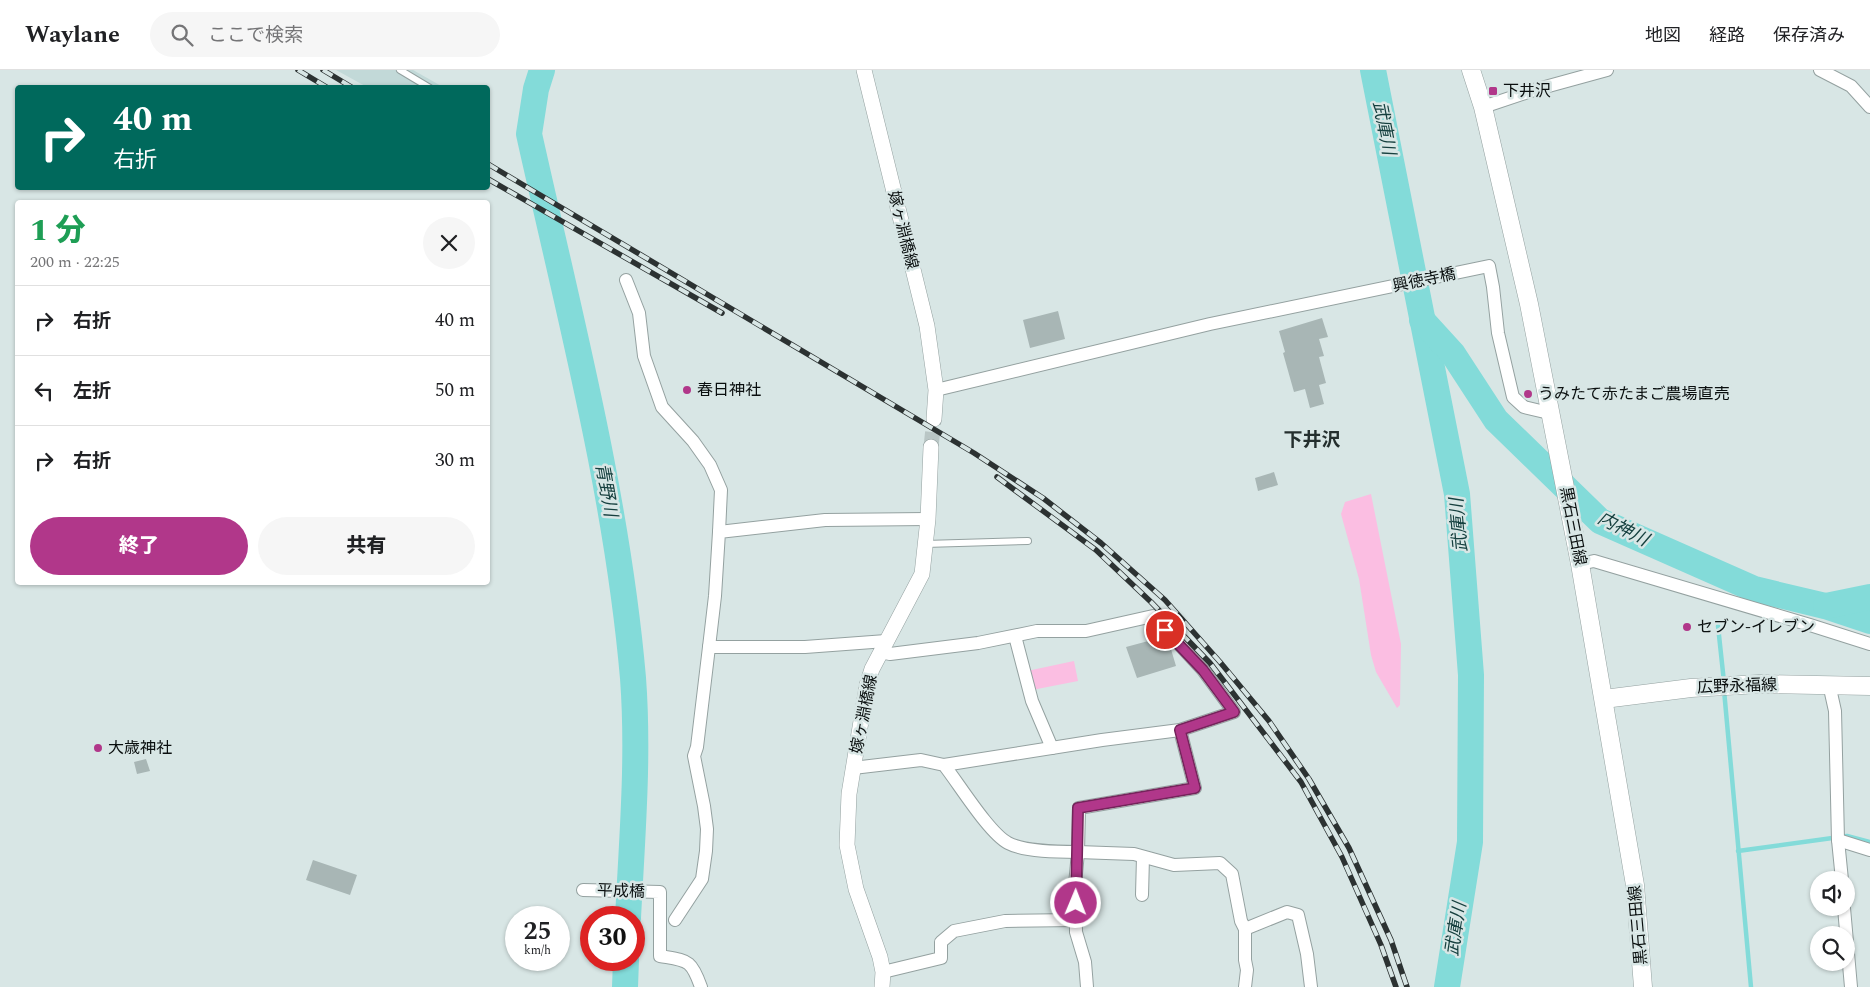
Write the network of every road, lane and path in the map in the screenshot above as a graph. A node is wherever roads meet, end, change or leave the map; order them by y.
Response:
1 (400, 70) edge
2 (864, 70) edge
3 (1471, 70) edge
4 (1607, 70) edge
5 (1820, 70) edge
6 (425, 85) edge
7 (1483, 107) junction
8 (1870, 107) edge
9 (626, 280) dead end
10 (936, 390) junction
11 (1549, 413) junction
12 (934, 419) tunnel mouth
13 (931, 447) tunnel mouth
14 (928, 519) junction
15 (720, 532) junction
16 (1028, 542) dead end
17 (926, 544) junction
18 (1580, 564) junction
19 (1015, 636) junction
20 (1870, 644) edge
21 (883, 646) junction
22 (709, 647) junction
23 (1829, 684) junction
24 (1870, 686) edge
25 (1604, 698) junction
26 (1180, 730) junction
27 (1052, 748) junction
28 (944, 765) junction
29 (853, 768) junction
30 (1838, 840) junction
31 (1870, 850) edge
32 (1078, 852) junction
33 (1143, 857) junction
34 (1841, 871) edge
35 (583, 890) dead end
36 (1142, 895) dead end
37 (1845, 916) edge
38 (675, 920) dead end
39 (1076, 920) junction
40 (1245, 929) junction
41 (883, 979) edge
42 (701, 987) edge
43 (1087, 987) edge
44 (1245, 987) edge
45 (1311, 987) edge
46 (1643, 987) edge
47 (1851, 987) edge

1 - 6 lane
2 - 10 street, 嫁ヶ淵橋線
3 - 7 main road, 黒石三田線
4 - 7 street
5 - 8 street
7 - 11 main road, 黒石三田線
9 - 15 street
10 - 11 street, 興徳寺橋
10 - 12 street, 嫁ヶ淵橋線
11 - 18 main road, 黒石三田線
13 - 14 street, 嫁ヶ淵橋線
14 - 15 street
14 - 17 street, 嫁ヶ淵橋線
15 - 22 street
16 - 17 lane
17 - 21 street, 嫁ヶ淵橋線
18 - 20 street
18 - 25 main road, 黒石三田線
19 - 21 street
19 - 26 street
19 - 27 street
21 - 22 street
21 - 29 street, 嫁ヶ淵橋線
22 - 38 street
23 - 24 main road, 広野永福線
23 - 25 main road, 広野永福線
23 - 30 street
25 - 46 main road, 黒石三田線
26 - 27 street
26 - 32 street
27 - 28 street
28 - 29 street
28 - 32 street
29 - 41 street, 嫁ヶ淵橋線
30 - 31 street
30 - 34 street
32 - 33 street
32 - 39 street
33 - 36 street
33 - 40 street
35 - 42 street, 平成橋
37 - 47 street
39 - 41 street
39 - 43 street
40 - 44 street
40 - 45 street

